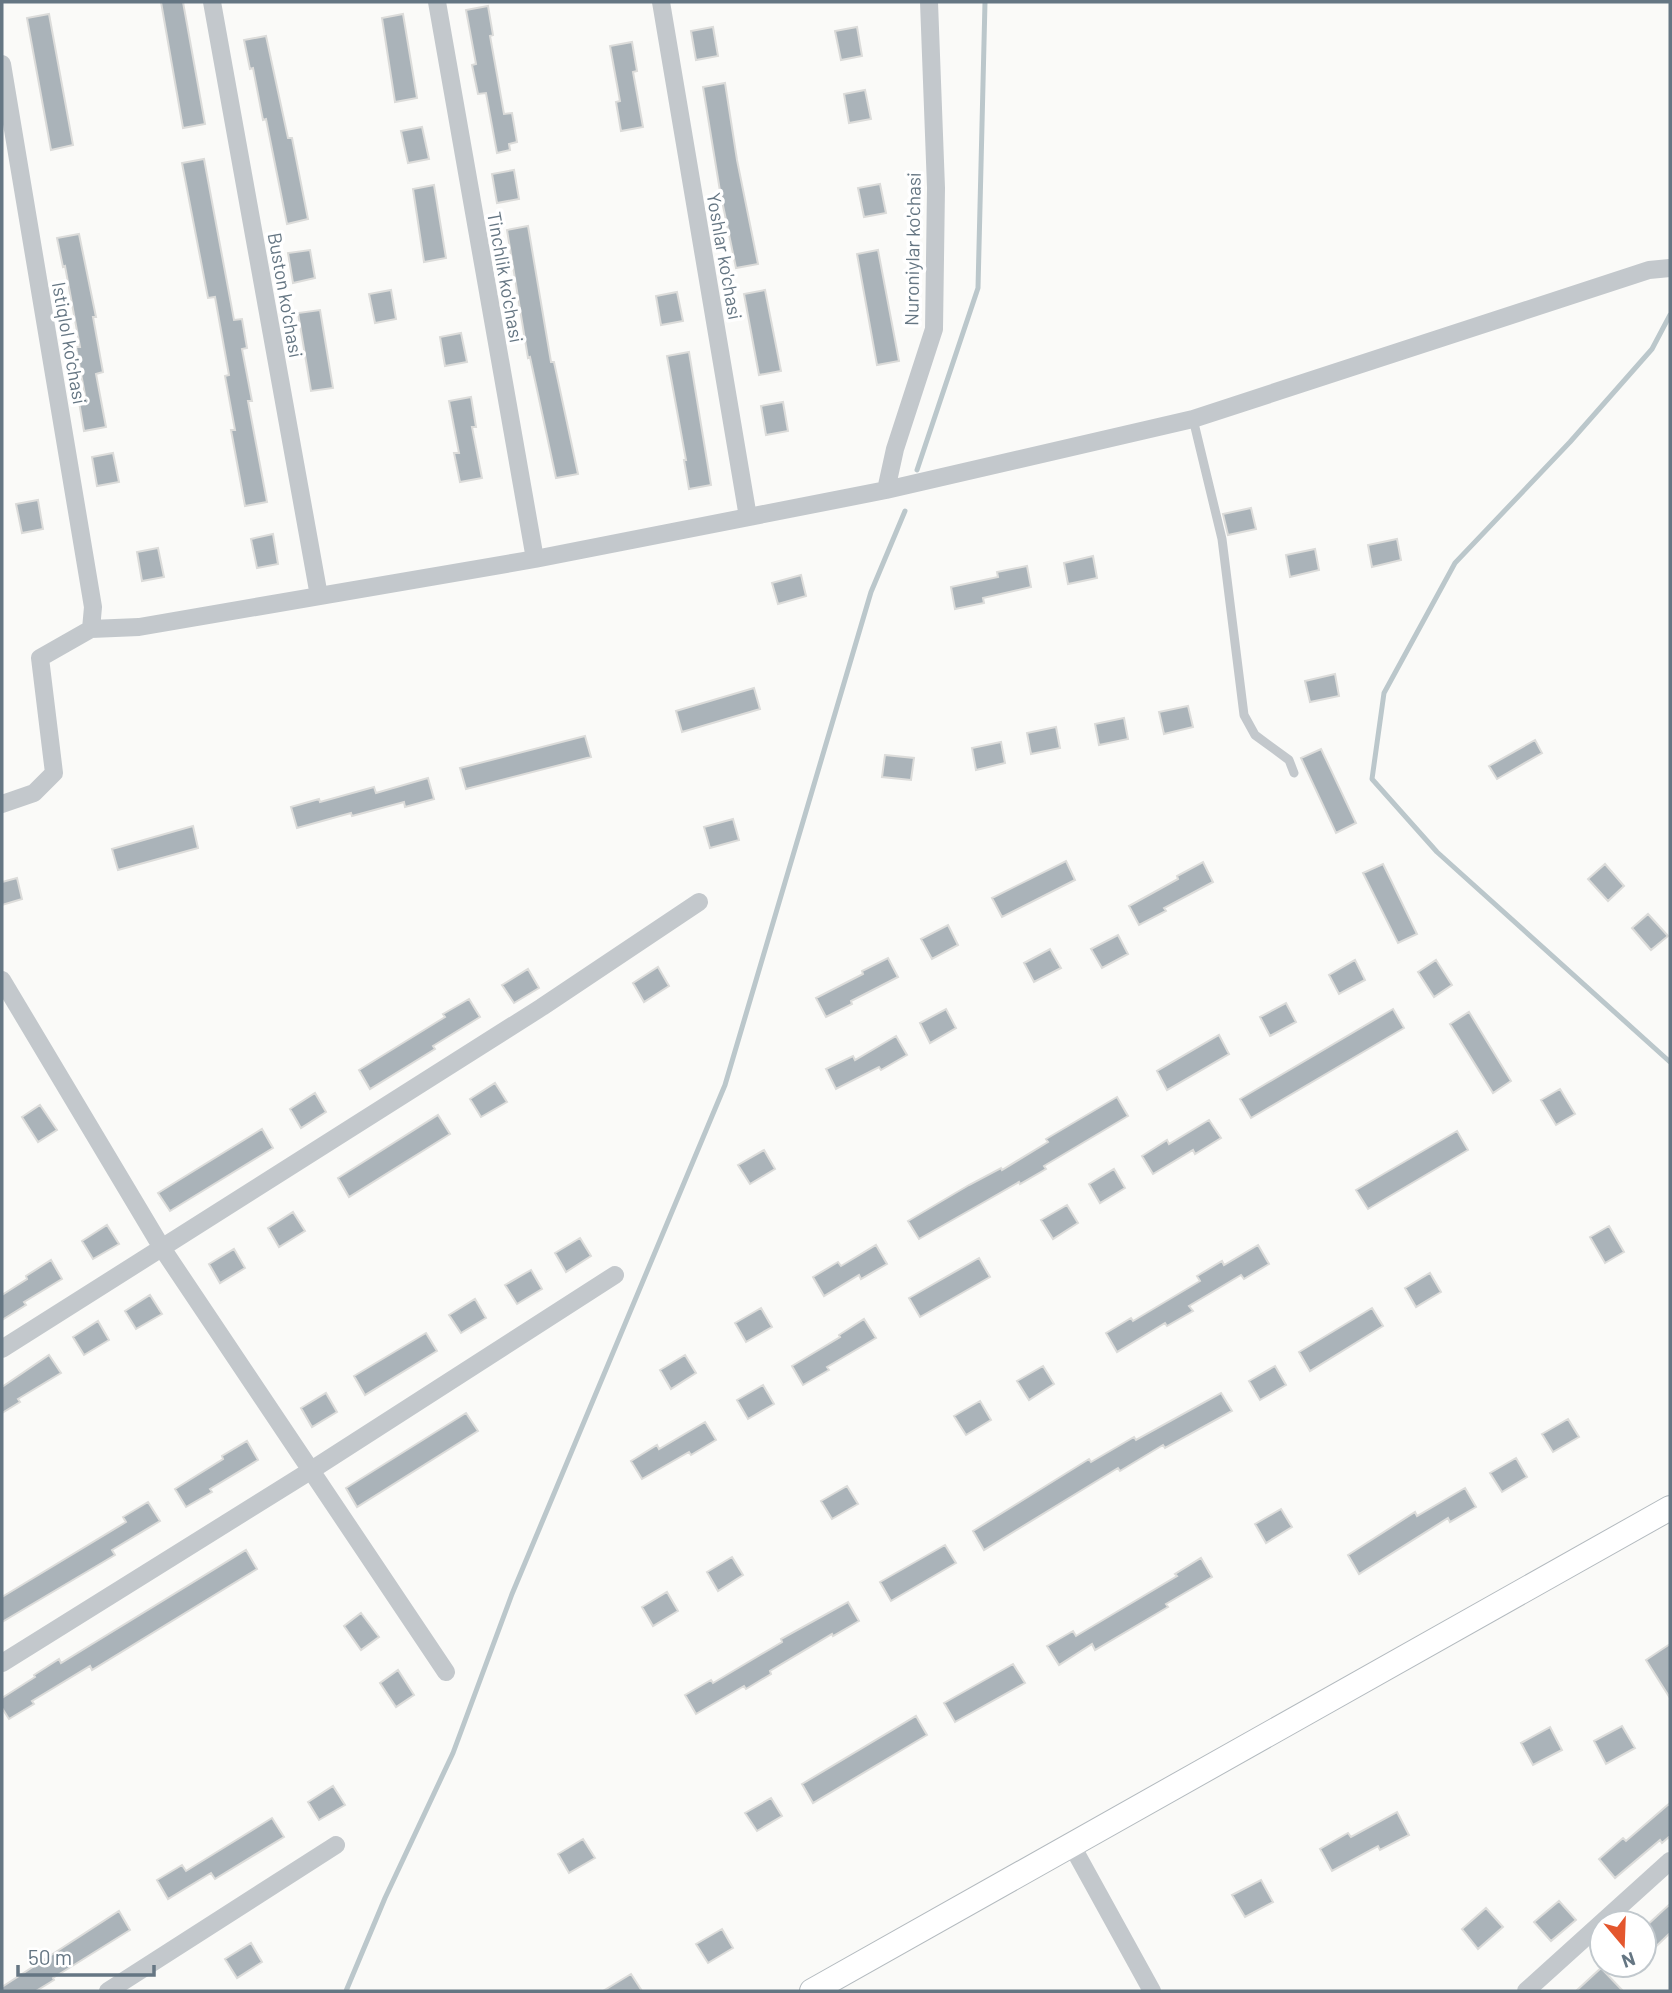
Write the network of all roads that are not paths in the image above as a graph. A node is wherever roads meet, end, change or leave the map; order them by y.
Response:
1 (212, 2) edge
2 (437, 2) edge
3 (661, 2) edge
4 (929, 2) edge
5 (2, 64) edge
6 (1670, 268) edge
7 (1193, 419) junction
8 (886, 490) junction
9 (748, 517) junction
10 (535, 559) junction
11 (319, 596) junction
12 (90, 629) junction
13 (1294, 772) dead end
14 (2, 804) edge
15 (699, 902) dead end
16 (2, 981) edge
17 (162, 1248) junction
18 (615, 1275) dead end
19 (2, 1349) edge
20 (310, 1471) junction
21 (1670, 1508) edge
22 (2, 1663) edge
23 (446, 1672) dead end
24 (1071, 1844) junction
25 (336, 1845) dead end
26 (1670, 1861) edge
27 (108, 1991) edge
28 (812, 1991) edge
29 (1152, 1991) edge
30 (1526, 1991) edge

1 - 11 street, Buston ko'chasi
2 - 10 street, Tinchlik ko'chasi
3 - 9 street, Yoshlar ko'chasi
4 - 8 street, Nuroniylar ko'chasi
5 - 12 street, Istiqlol ko'chasi
6 - 7 street
7 - 8 street
7 - 13 lane
8 - 9 street
9 - 10 street
10 - 11 street
11 - 12 street
12 - 14 street
15 - 17 street
16 - 17 street
17 - 19 street
17 - 20 street
18 - 20 street
20 - 22 street
20 - 23 street
21 - 24 main road
24 - 28 main road
24 - 29 street
25 - 27 street
26 - 30 street

